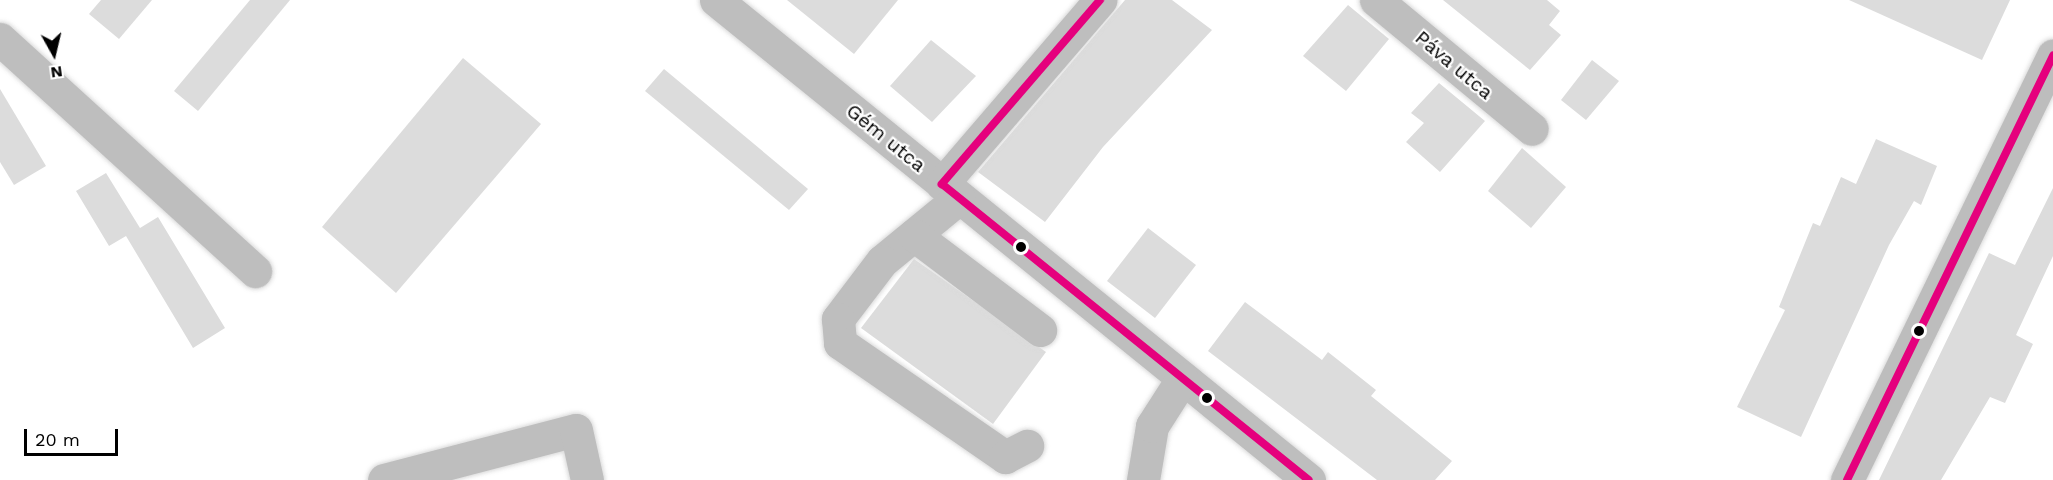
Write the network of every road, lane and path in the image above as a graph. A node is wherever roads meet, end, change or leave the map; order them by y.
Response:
1 (716, 0) edge
2 (1100, 0) edge
3 (1376, 0) edge
4 (0, 39) edge
5 (2053, 55) edge
6 (1532, 129) dead end
7 (950, 191) junction
8 (914, 235) junction
9 (255, 271) dead end
10 (1040, 330) dead end
11 (1182, 379) junction
12 (1027, 446) dead end
13 (384, 480) edge
14 (587, 480) edge
15 (1143, 480) edge
16 (1309, 480) edge
17 (1847, 480) edge

1 - 7 street, Gém utca
2 - 7 street
3 - 6 street, Páva utca
4 - 9 street
5 - 17 main road
7 - 8 street
7 - 11 street, Gém utca
8 - 10 street
8 - 12 street
11 - 15 street
11 - 16 street, Gém utca
13 - 14 street

